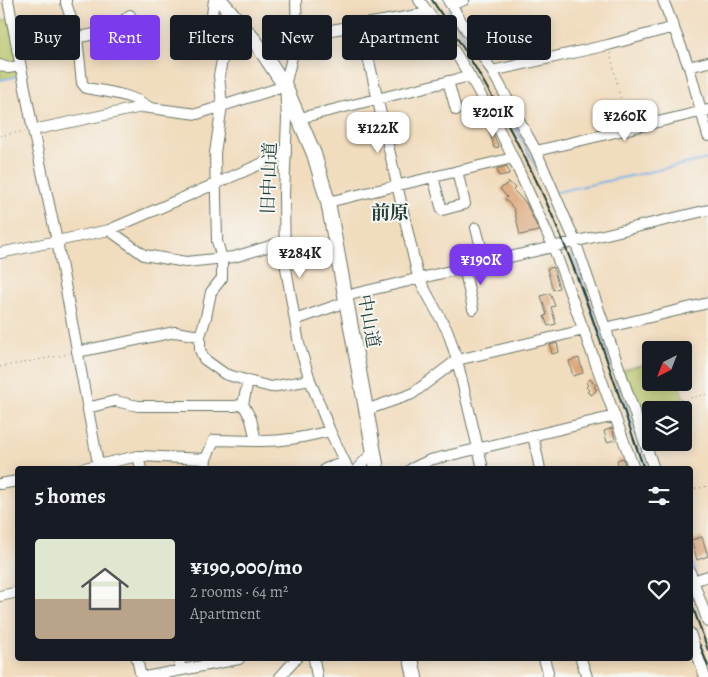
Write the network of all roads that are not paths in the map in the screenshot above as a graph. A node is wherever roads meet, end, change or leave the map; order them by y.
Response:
1 (8, 0) edge
2 (66, 0) edge
3 (214, 0) edge
4 (220, 0) edge
5 (296, 0) edge
6 (419, 0) edge
7 (464, 0) edge
8 (663, 0) edge
9 (449, 2) edge
10 (429, 13) junction
11 (70, 15) edge
12 (212, 15) edge
13 (297, 15) edge
14 (419, 15) edge
15 (674, 27) junction
16 (15, 39) edge
17 (255, 41) junction
18 (252, 42) edge
19 (19, 60) edge
20 (80, 60) edge
21 (221, 60) edge
22 (292, 60) edge
23 (369, 60) edge
24 (708, 62) edge
25 (0, 64) edge
26 (20, 66) junction
27 (688, 67) junction
28 (492, 71) junction
29 (470, 76) junction
30 (448, 81) junction
31 (285, 86) junction
32 (378, 98) junction
33 (222, 105) junction
34 (149, 107) junction
35 (456, 110) dead end
36 (705, 110) edge
37 (300, 118) junction
38 (33, 130) junction
39 (708, 136) edge
40 (536, 151) junction
41 (286, 153) junction
42 (513, 158) junction
43 (457, 171) junction
44 (432, 177) junction
45 (216, 183) junction
46 (398, 185) junction
47 (328, 202) junction
48 (708, 210) edge
49 (476, 228) dead end
50 (109, 230) junction
51 (57, 241) junction
52 (575, 241) junction
53 (283, 242) junction
54 (553, 246) junction
55 (0, 252) edge
56 (222, 259) junction
57 (485, 262) junction
58 (464, 267) junction
59 (418, 277) junction
60 (346, 299) junction
61 (708, 303) edge
62 (473, 310) dead end
63 (294, 320) junction
64 (605, 328) junction
65 (584, 330) junction
66 (200, 336) junction
67 (77, 352) junction
68 (458, 360) junction
69 (310, 380) junction
70 (248, 381) junction
71 (243, 404) junction
72 (88, 408) junction
73 (366, 410) junction
74 (615, 416) junction
75 (330, 430) junction
76 (533, 435) junction
77 (256, 441) junction
78 (477, 448) junction
79 (374, 451) junction
80 (138, 456) junction
81 (169, 457) junction
82 (206, 464) edge
83 (346, 465) edge
84 (98, 466) edge
85 (102, 466) edge
86 (140, 466) edge
87 (171, 466) edge
88 (360, 466) edge
89 (376, 466) edge
90 (417, 466) edge
91 (482, 466) edge
92 (539, 466) edge
93 (633, 466) edge
94 (653, 466) edge
95 (15, 482) edge
96 (0, 484) edge
97 (693, 576) edge
98 (708, 576) edge
99 (693, 579) edge
100 (15, 593) edge
101 (0, 596) edge
102 (708, 622) edge
103 (693, 642) edge
104 (137, 661) edge
105 (179, 661) edge
106 (215, 661) edge
107 (294, 661) edge
108 (314, 661) edge
109 (411, 661) edge
110 (545, 661) edge
111 (582, 661) edge
112 (181, 670) junction
113 (141, 677) edge
114 (145, 677) edge
115 (280, 677) edge
116 (317, 677) edge
117 (415, 677) edge
118 (547, 677) edge
119 (587, 677) edge
120 (705, 677) edge

1 - 16 street
2 - 11 street
3 - 12 street
4 - 17 highway, 中山道
5 - 13 street, 旧中山道
6 - 10 street
7 - 9 street
8 - 15 street
9 - 28 street
10 - 14 street
10 - 29 street
15 - 27 street
15 - 28 street
17 - 18 street
17 - 31 highway, 中山道
19 - 26 street
20 - 34 street
21 - 33 street
22 - 31 street, 旧中山道
23 - 32 street
24 - 27 street
25 - 26 street
26 - 38 street
27 - 36 street
28 - 40 street
29 - 30 street
29 - 42 street
30 - 32 street
30 - 35 street
31 - 33 street
31 - 37 highway, 中山道
31 - 41 street, 旧中山道
32 - 37 street
32 - 46 street
33 - 34 street
33 - 45 street
34 - 38 street
36 - 39 street
36 - 40 street
37 - 47 highway, 中山道
38 - 51 street
40 - 52 street
41 - 45 street
41 - 53 street, 旧中山道
42 - 43 street
42 - 54 street
43 - 44 street
43 - 44 street
44 - 46 street
45 - 50 street
45 - 56 street
46 - 47 street
46 - 59 street
47 - 60 highway, 中山道
48 - 52 street
49 - 57 street
50 - 51 street
50 - 56 street
51 - 55 street
51 - 67 street
52 - 54 street
52 - 64 street
53 - 56 street
53 - 63 street, 旧中山道
54 - 57 street
54 - 65 street
56 - 66 street
57 - 58 street
58 - 59 street
58 - 62 street
59 - 60 street
59 - 68 street
60 - 63 street
60 - 73 highway, 中山道
61 - 64 street
63 - 69 street, 旧中山道
64 - 94 street
65 - 68 street
65 - 74 street
66 - 67 street
66 - 70 street
67 - 72 street
68 - 73 street
68 - 78 street
69 - 70 street
69 - 75 street, 旧中山道
70 - 71 street
71 - 72 street
71 - 77 street
72 - 84 street
73 - 79 highway, 中山道
74 - 76 street
74 - 93 street
75 - 77 street
75 - 83 street, 旧中山道
76 - 78 street
76 - 92 street
77 - 82 street
78 - 90 street
78 - 91 street
79 - 88 street
79 - 89 highway, 中山道
80 - 81 street
80 - 85 street
80 - 86 street
81 - 82 street
81 - 87 street
95 - 96 street
97 - 98 street
99 - 102 street
100 - 101 street
103 - 120 street
104 - 113 street
105 - 112 street
106 - 112 street
107 - 115 street
108 - 116 street
109 - 117 highway
110 - 118 street
111 - 119 street
112 - 114 street

